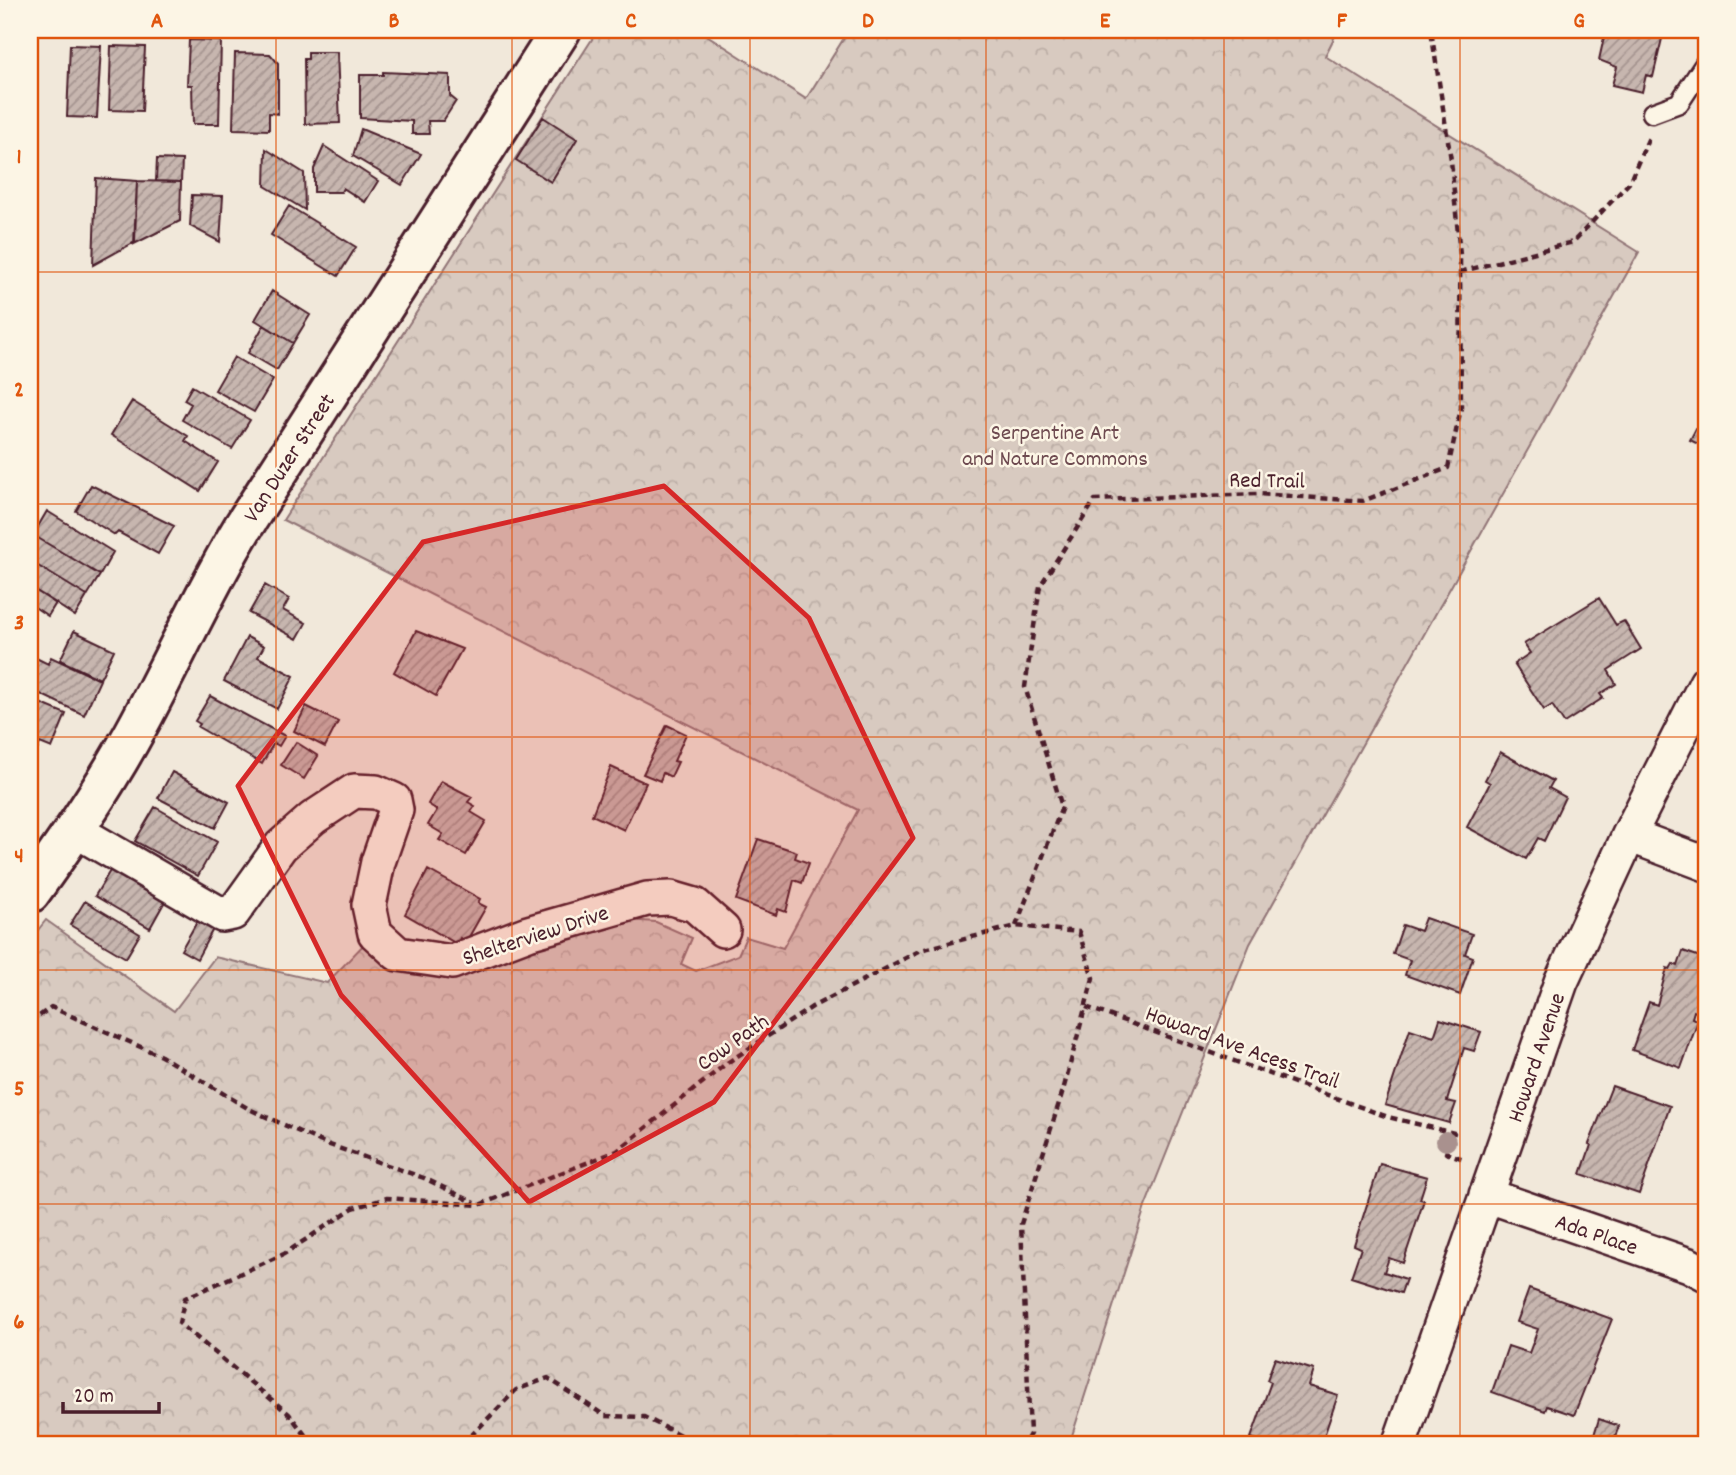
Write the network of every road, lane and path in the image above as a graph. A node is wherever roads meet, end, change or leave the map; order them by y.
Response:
1 (561, 30) edge
2 (1431, 30) edge
3 (1706, 62) edge
4 (1652, 113) joint
5 (1460, 272) junction
6 (1706, 684) edge
7 (75, 830) junction
8 (1629, 835) junction
9 (1706, 864) edge
10 (30, 893) edge
11 (1016, 926) junction
12 (723, 930) dead end
13 (1086, 1007) junction
14 (30, 1023) edge
15 (1474, 1163) dead end
16 (1486, 1195) junction
17 (479, 1205) junction
18 (1706, 1274) edge
19 (313, 1445) edge
20 (462, 1445) edge
21 (700, 1445) edge
22 (1024, 1445) edge
23 (1399, 1445) edge

1 - 7 main road, Van Duzer Street
2 - 5 path, Red Trail
3 - 4 lane
4 - 5 path
5 - 11 path, Red Trail
6 - 8 street, Howard Avenue
7 - 10 main road, Van Duzer Street
7 - 12 street, Shelterview Drive
8 - 9 street
8 - 16 street, Howard Avenue
11 - 13 path, Cow Path
11 - 17 path, Cow Path
13 - 15 path, Howard Ave Acess Trail
13 - 22 path
14 - 17 path
16 - 18 street, Ada Place
16 - 23 street, Howard Avenue
17 - 19 path
20 - 21 path

